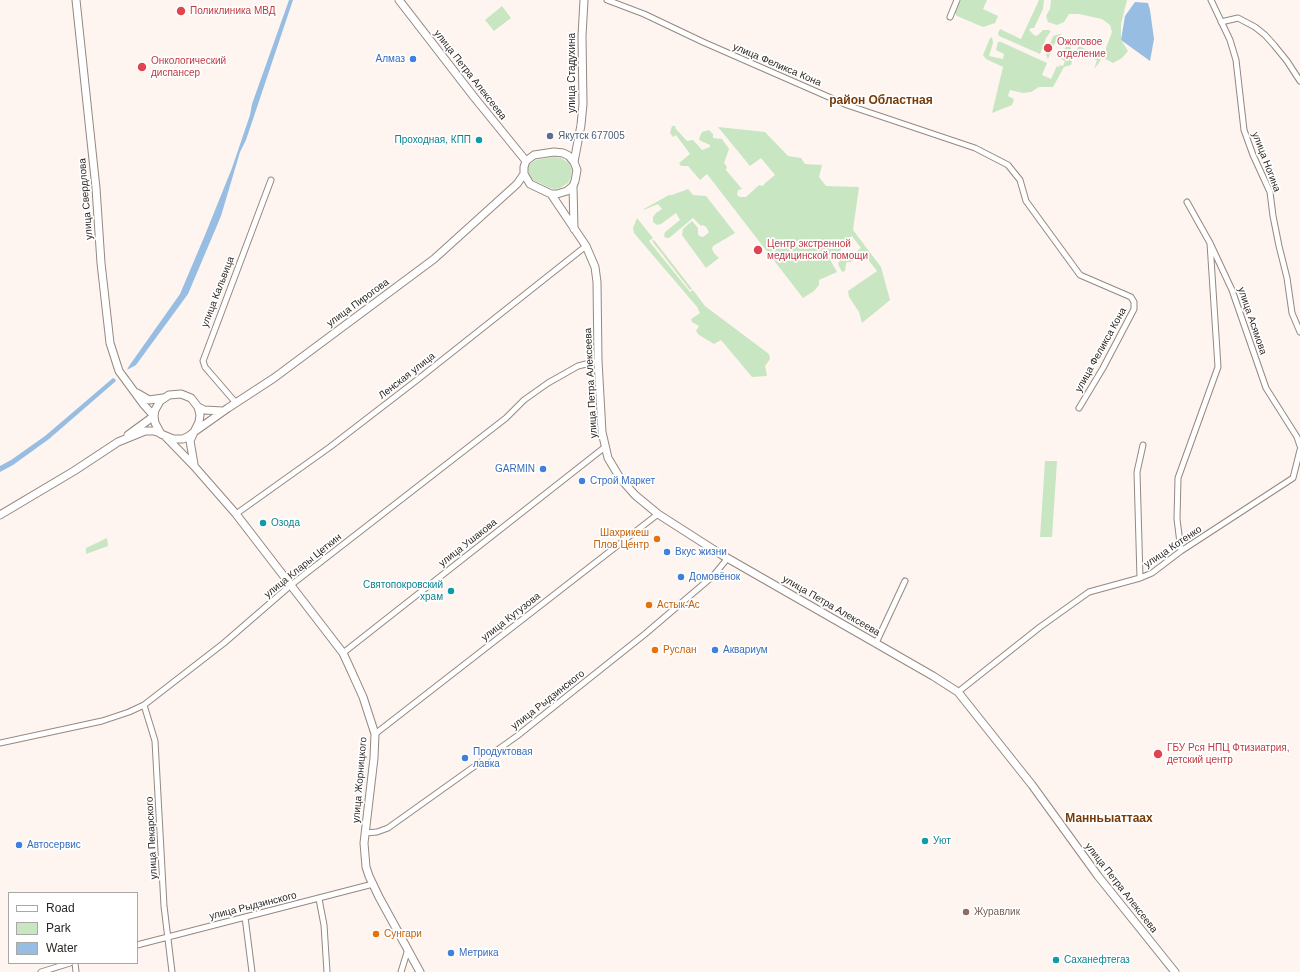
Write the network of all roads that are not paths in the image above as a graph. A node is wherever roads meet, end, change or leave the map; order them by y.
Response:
1 (76, 0) edge
2 (399, 0) edge
3 (584, 0) edge
4 (607, 0) edge
5 (957, 0) edge
6 (1210, 0) edge
7 (950, 17) dead end
8 (1222, 22) junction
9 (1300, 80) edge
10 (577, 146) junction
11 (563, 153) junction
12 (526, 161) junction
13 (574, 162) junction
14 (524, 174) junction
15 (271, 180) dead end
16 (517, 184) junction
17 (530, 184) junction
18 (573, 186) junction
19 (551, 194) junction
20 (1187, 202) dead end
21 (574, 229) junction
22 (1210, 244) junction
23 (586, 246) junction
24 (1300, 332) edge
25 (598, 361) junction
26 (134, 391) junction
27 (163, 398) junction
28 (236, 403) junction
29 (198, 407) junction
30 (1079, 408) dead end
31 (224, 411) junction
32 (154, 416) junction
33 (194, 432) junction
34 (164, 435) junction
35 (118, 442) junction
36 (1143, 445) dead end
37 (1300, 446) edge
38 (605, 447) junction
39 (1300, 450) edge
40 (194, 466) junction
41 (236, 514) junction
42 (658, 514) junction
43 (0, 515) edge
44 (1181, 551) junction
45 (728, 559) junction
46 (1140, 578) junction
47 (905, 581) dead end
48 (291, 586) junction
49 (876, 643) junction
50 (343, 654) junction
51 (958, 692) junction
52 (144, 705) junction
53 (375, 734) junction
54 (0, 743) edge
55 (365, 833) junction
56 (373, 884) junction
57 (319, 899) junction
58 (245, 917) junction
59 (168, 937) junction
60 (138, 945) edge
61 (408, 949) junction
62 (67, 964) edge
63 (41, 972) edge
64 (172, 972) edge
65 (252, 972) edge
66 (328, 972) edge
67 (401, 972) edge
68 (420, 972) edge
69 (1175, 972) edge

1 - 26 street, улица Свердлова
2 - 12 street, улица Петра Алексеева
3 - 10 street, улица Стадухина
4 - 30 street, улица Феликса Кона
5 - 7 street
6 - 8 street, улица Ногина
8 - 9 street
8 - 24 street, улица Ногина
10 - 11 street
10 - 13 street, улица Стадухина
11 - 12 street
11 - 13 street
12 - 14 street
13 - 18 street
14 - 16 street, улица Пирогова
14 - 17 street
15 - 28 street, улица Кальвица
16 - 17 street
16 - 28 street, улица Пирогова
17 - 19 street
18 - 19 street
18 - 21 street
19 - 21 street, улица Петра Алексеева
20 - 22 street, улица Асямова
21 - 23 street, улица Петра Алексеева
22 - 37 street, улица Асямова
22 - 44 street
23 - 25 street, улица Петра Алексеева
23 - 41 street, Ленская улица
25 - 38 street, улица Петра Алексеева
25 - 48 street, улица Клары Цеткин
26 - 27 street, улица Свердлова
26 - 32 street, улица Свердлова
27 - 29 street
27 - 32 street
28 - 31 street, улица Пирогова
29 - 31 street
29 - 33 street
31 - 33 street, улица Пирогова
32 - 34 street
32 - 35 street
33 - 34 street
33 - 40 street
34 - 35 street
34 - 40 street, улица Жорницкого
35 - 43 street
36 - 46 street
38 - 42 street, улица Петра Алексеева
38 - 50 street, улица Ушакова
39 - 44 street, улица Котенко
40 - 41 street, улица Жорницкого
41 - 48 street, улица Жорницкого
42 - 45 street, улица Петра Алексеева
42 - 53 street, улица Кутузова
44 - 46 street, улица Котенко
45 - 49 street, улица Петра Алексеева
45 - 55 street, улица Рыдзинского
46 - 51 street, улица Котенко
47 - 49 street
48 - 50 street, улица Жорницкого
48 - 52 street, улица Клары Цеткин
49 - 51 street, улица Петра Алексеева
50 - 53 street, улица Жорницкого
51 - 69 street, улица Петра Алексеева
52 - 54 street, улица Клары Цеткин
52 - 59 street, улица Пекарского
53 - 55 street, улица Жорницкого
55 - 56 street, улица Жорницкого
56 - 57 street, улица Рыдзинского
56 - 61 street, улица Жорницкого
57 - 58 street, улица Рыдзинского
57 - 66 street
58 - 59 street, улица Рыдзинского
58 - 65 street
59 - 60 street, улица Рыдзинского
59 - 64 street, улица Пекарского
61 - 67 street
61 - 68 street, улица Жорницкого
62 - 63 street

